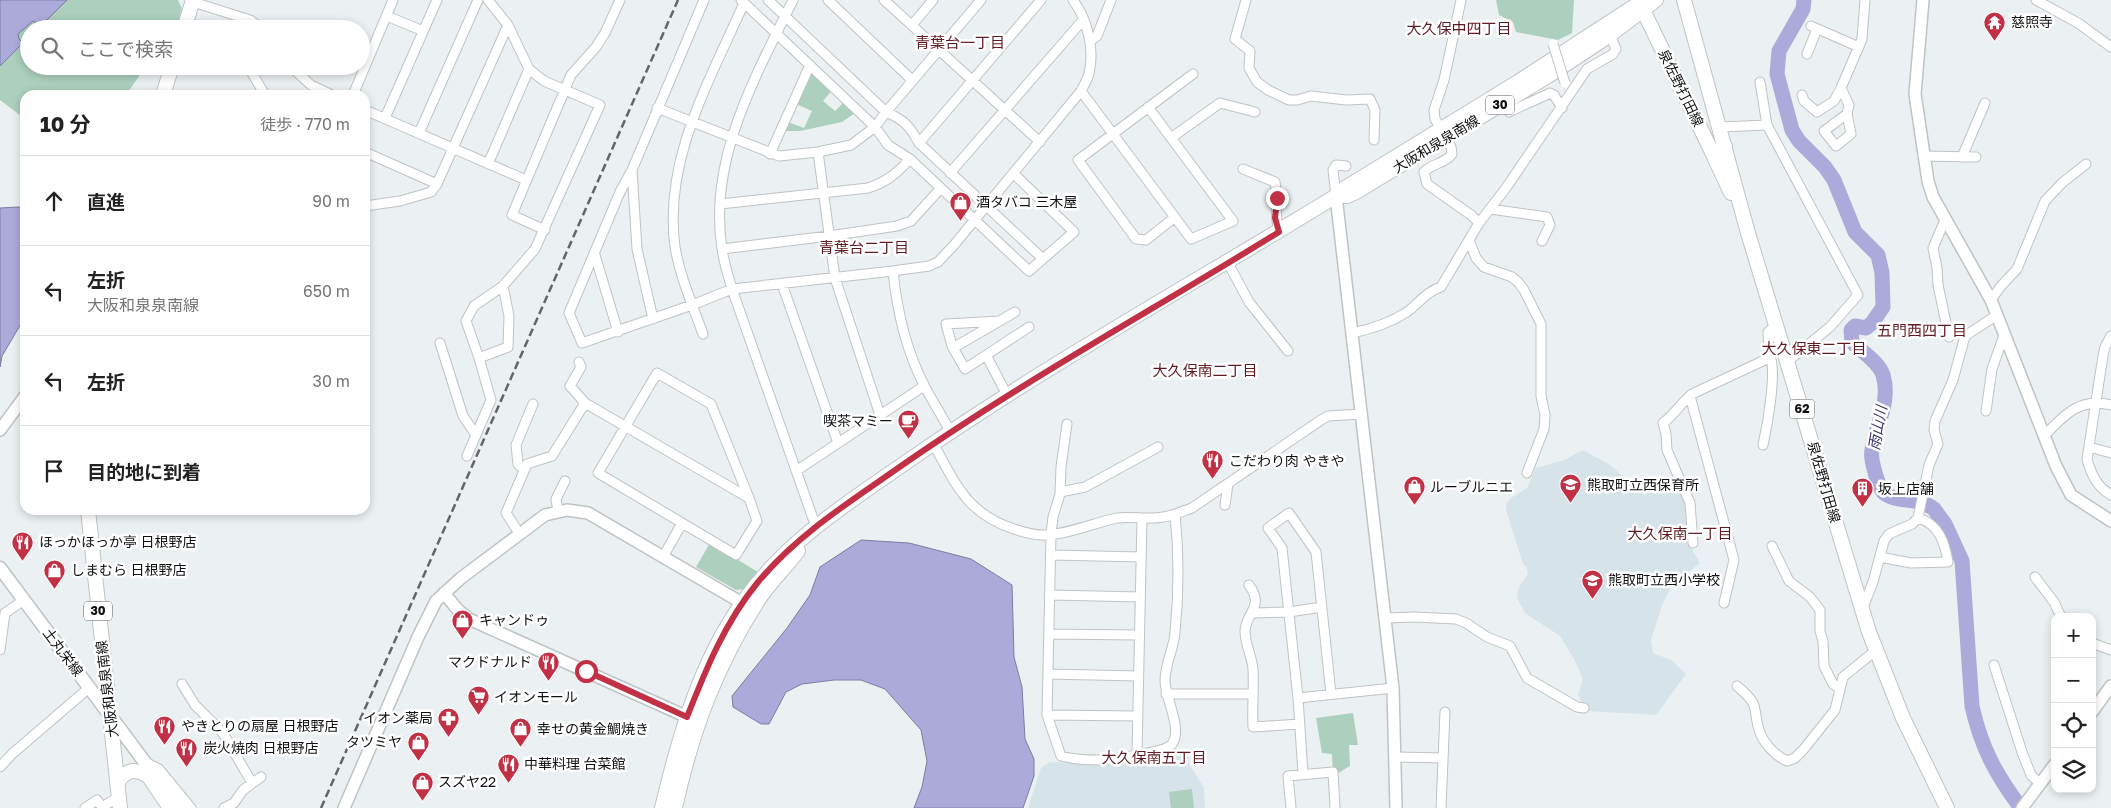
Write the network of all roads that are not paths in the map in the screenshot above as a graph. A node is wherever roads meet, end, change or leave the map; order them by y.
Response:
1 (393, 0) edge
2 (437, 0) edge
3 (478, 0) edge
4 (488, 0) edge
5 (620, 0) edge
6 (704, 0) edge
7 (768, 0) edge
8 (793, 0) edge
9 (828, 0) edge
10 (884, 0) edge
11 (933, 0) edge
12 (981, 0) edge
13 (1041, 0) edge
14 (1073, 0) edge
15 (1111, 0) edge
16 (1246, 0) edge
17 (1461, 0) edge
18 (1656, 0) edge
19 (1684, 0) edge
20 (1865, 0) edge
21 (1923, 0) edge
22 (2036, 0) edge
23 (193, 1) edge
24 (742, 1) edge
25 (1641, 3) edge
26 (387, 16) junction
27 (785, 16) junction
28 (187, 20) edge
29 (250, 20) edge
30 (1083, 20) junction
31 (508, 25) junction
32 (912, 25) junction
33 (423, 31) junction
34 (776, 32) junction
35 (1610, 35) junction
36 (1090, 41) junction
37 (1553, 44) dead end
38 (1859, 47) junction
39 (2111, 48) edge
40 (939, 49) junction
41 (1807, 54) dead end
42 (370, 56) edge
43 (810, 65) junction
44 (529, 69) junction
45 (1193, 74) dead end
46 (169, 75) edge
47 (253, 75) edge
48 (300, 75) edge
49 (362, 75) edge
50 (912, 80) junction
51 (972, 80) junction
52 (1760, 82) dead end
53 (1841, 88) junction
54 (165, 90) edge
55 (262, 90) edge
56 (322, 90) edge
57 (355, 90) edge
58 (564, 90) junction
59 (1081, 91) junction
60 (1573, 91) junction
61 (1802, 95) dead end
62 (1985, 103) dead end
63 (1148, 107) junction
64 (657, 108) junction
65 (1562, 108) junction
66 (1004, 110) junction
67 (370, 112) edge
68 (886, 112) junction
69 (1254, 112) dead end
70 (1509, 112) dead end
71 (1847, 114) dead end
72 (385, 118) junction
73 (692, 122) junction
74 (1767, 125) junction
75 (876, 127) junction
76 (1720, 127) junction
77 (420, 133) junction
78 (1113, 133) junction
79 (1443, 134) junction
80 (730, 138) junction
81 (1171, 138) junction
82 (1374, 140) dead end
83 (1040, 142) junction
84 (919, 143) junction
85 (1725, 146) junction
86 (453, 148) junction
87 (1711, 150) junction
88 (818, 152) junction
89 (370, 154) edge
90 (770, 154) junction
91 (1923, 156) junction
92 (1962, 157) junction
93 (1976, 157) dead end
94 (910, 159) junction
95 (488, 164) junction
96 (2086, 164) dead end
97 (1346, 166) dead end
98 (1243, 169) dead end
99 (632, 170) junction
100 (950, 173) junction
101 (1014, 174) junction
102 (526, 180) junction
103 (437, 184) junction
104 (941, 188) junction
105 (824, 193) junction
106 (1336, 196) junction
107 (720, 204) junction
108 (370, 205) edge
109 (987, 207) junction
110 (1490, 209) junction
111 (1174, 218) junction
112 (974, 220) junction
113 (1945, 220) junction
114 (1479, 224) junction
115 (545, 230) junction
116 (1279, 232) junction
117 (1748, 233) junction
118 (829, 236) junction
119 (1469, 240) junction
120 (1542, 241) dead end
121 (722, 249) junction
122 (594, 255) junction
123 (1042, 258) junction
124 (1228, 263) junction
125 (893, 272) junction
126 (835, 278) junction
127 (782, 284) junction
128 (502, 286) junction
129 (732, 289) junction
130 (1991, 300) junction
131 (692, 305) junction
132 (1015, 312) dead end
133 (1997, 316) junction
134 (653, 319) junction
135 (1000, 321) junction
136 (1777, 324) junction
137 (1029, 327) dead end
138 (618, 332) junction
139 (1352, 333) junction
140 (703, 334) dead end
141 (2004, 335) junction
142 (2111, 336) edge
143 (1949, 337) dead end
144 (440, 343) dead end
145 (953, 348) junction
146 (1288, 351) dead end
147 (1769, 354) junction
148 (986, 355) junction
149 (2107, 357) edge
150 (479, 358) junction
151 (1788, 361) junction
152 (579, 362) dead end
153 (924, 386) junction
154 (1007, 395) junction
155 (1690, 396) junction
156 (2095, 402) junction
157 (20, 403) edge
158 (585, 403) junction
159 (533, 404) dead end
160 (2111, 405) edge
161 (1986, 411) dead end
162 (1362, 414) junction
163 (880, 415) junction
164 (1067, 424) dead end
165 (627, 426) junction
166 (0, 430) edge
167 (950, 431) junction
168 (476, 434) junction
169 (2044, 436) junction
170 (838, 443) junction
171 (933, 443) junction
172 (1763, 445) dead end
173 (1158, 447) dead end
174 (2089, 447) junction
175 (2111, 453) edge
176 (467, 456) dead end
177 (524, 470) junction
178 (796, 471) junction
179 (1527, 473) dead end
180 (565, 481) dead end
181 (1228, 484) junction
182 (1060, 492) junction
183 (2111, 495) edge
184 (749, 498) junction
185 (1225, 505) dead end
186 (558, 511) junction
187 (1175, 514) junction
188 (89, 515) edge
189 (1142, 518) junction
190 (1918, 518) junction
191 (2111, 522) edge
192 (682, 523) junction
193 (816, 527) junction
194 (519, 533) junction
195 (1051, 534) junction
196 (1693, 543) dead end
197 (1772, 546) dead end
198 (1052, 555) junction
199 (663, 557) junction
200 (1141, 557) junction
201 (1880, 557) junction
202 (0, 568) edge
203 (2035, 577) dead end
204 (5, 583) edge
205 (1249, 585) dead end
206 (444, 593) junction
207 (1050, 595) junction
208 (1140, 597) junction
209 (24, 600) junction
210 (742, 603) junction
211 (1724, 603) dead end
212 (1322, 607) junction
213 (1862, 610) junction
214 (1289, 612) junction
215 (1252, 613) junction
216 (2059, 613) edge
217 (1385, 618) junction
218 (1050, 634) junction
219 (1139, 635) junction
220 (2096, 644) edge
221 (0, 650) edge
222 (2111, 650) edge
223 (1875, 651) junction
224 (1994, 665) dead end
225 (1048, 674) junction
226 (1138, 676) junction
227 (182, 684) dead end
228 (1737, 686) dead end
229 (2111, 686) edge
230 (90, 687) junction
231 (1392, 688) junction
232 (1839, 688) junction
233 (1166, 694) junction
234 (1252, 694) junction
235 (1331, 694) junction
236 (1298, 698) junction
237 (2096, 707) edge
238 (1584, 708) dead end
239 (110, 712) junction
240 (1445, 712) dead end
241 (1047, 715) junction
242 (1137, 716) junction
243 (692, 719) junction
244 (1299, 724) junction
245 (1136, 754) junction
246 (1396, 757) junction
247 (1443, 758) junction
248 (0, 767) edge
249 (145, 768) junction
250 (2051, 769) edge
251 (1303, 774) junction
252 (261, 777) dead end
253 (160, 782) joint
254 (252, 784) junction
255 (2040, 784) junction
256 (118, 796) edge
257 (2025, 805) edge
258 (85, 808) edge
259 (167, 808) edge
260 (179, 808) edge
261 (191, 808) edge
262 (224, 808) edge
263 (344, 808) edge
264 (662, 808) edge
265 (675, 808) edge
266 (1291, 808) edge
267 (1335, 808) edge
268 (1396, 808) edge
269 (1441, 808) edge
270 (1947, 808) edge

1 - 26 street
2 - 33 street
3 - 77 street
4 - 31 street
5 - 58 street
6 - 64 street
7 - 27 street
8 - 27 street
9 - 50 street
10 - 32 street
11 - 32 street
12 - 40 street
13 - 51 street
14 - 30 street
15 - 36 street
16 - 82 street
17 - 79 street
18 - 25 main road, 大阪和泉泉南線 / 30
19 - 76 main road, 泉佐野打田線 / 62
20 - 38 street
21 - 91 street
22 - 39 street
23 - 28 main road
23 - 29 street
24 - 34 street
24 - 73 street
25 - 35 main road, 大阪和泉泉南線 / 30
25 - 79 main road, 大阪和泉泉南線 / 30
25 - 87 main road, 泉佐野打田線 / 62
26 - 33 street
26 - 42 street
27 - 34 street
27 - 68 street
30 - 36 street
30 - 66 street
31 - 44 street
31 - 86 street
32 - 40 street
33 - 72 street
34 - 43 street
34 - 80 street
35 - 60 street
35 - 79 main road, 大阪和泉泉南線 / 30
36 - 59 street
37 - 60 street, bridge
38 - 41 street
38 - 53 street
40 - 50 street
40 - 51 street
43 - 75 street
43 - 90 street
44 - 58 street
44 - 95 street
45 - 63 street
46 - 54 main road
47 - 55 street
48 - 56 street
49 - 57 street
50 - 68 street
51 - 66 street
51 - 84 street
52 - 74 street
53 - 61 street
53 - 71 street
58 - 102 street
58 - 115 street
59 - 78 street
59 - 83 street
60 - 65 street
62 - 92 street
63 - 78 street
63 - 81 street
64 - 73 street
64 - 99 street
65 - 70 street
65 - 110 street
66 - 83 street
66 - 100 street
67 - 72 street
68 - 75 street
68 - 84 street
69 - 81 street
72 - 77 street
73 - 80 street
73 - 131 street
74 - 76 street
74 - 151 street
75 - 88 street
75 - 94 street
76 - 85 main road, 泉佐野打田線 / 62
77 - 86 street
78 - 111 street
78 - 111 street
79 - 106 main road, 大阪和泉泉南線 / 30
79 - 114 street
80 - 90 street
80 - 107 street
81 - 111 street
83 - 101 street
84 - 100 street
85 - 87 main road
85 - 117 main road, 泉佐野打田線 / 62
86 - 95 street
86 - 103 street
87 - 117 main road, 62
88 - 90 street
88 - 105 street
89 - 103 street
91 - 92 street
91 - 113 street
92 - 93 street
94 - 104 street
94 - 105 street
95 - 102 street
96 - 130 street
97 - 106 street
98 - 116 street
99 - 122 street
99 - 134 street
100 - 109 street
101 - 109 street
101 - 123 street
102 - 115 street
103 - 108 street
104 - 112 street
104 - 118 street
105 - 107 street
105 - 118 street
106 - 116 main road, 大阪和泉泉南線 / 30
106 - 139 street
107 - 121 street
109 - 112 street
109 - 123 street
110 - 114 street
110 - 120 street
112 - 123 street
112 - 125 street
113 - 130 street
113 - 143 street
114 - 119 street
115 - 128 street
116 - 124 main road, 大阪和泉泉南線 / 30
117 - 136 main road, 泉佐野打田線 / 62
118 - 121 street
118 - 126 street
119 - 139 street
119 - 179 street
121 - 129 street
122 - 138 street
122 - 138 street
124 - 146 street
124 - 154 main road, 大阪和泉泉南線 / 30
125 - 126 street
125 - 153 street
126 - 127 street
126 - 163 street
127 - 129 street
127 - 170 street
128 - 150 street
128 - 150 street
129 - 131 street
129 - 178 street
130 - 133 street
131 - 134 street
131 - 140 street
132 - 135 street
133 - 141 street
133 - 190 street
134 - 138 street
135 - 145 street
135 - 145 street
136 - 147 street
136 - 151 main road, 泉佐野打田線 / 62
137 - 148 street
139 - 162 street
141 - 161 street
141 - 169 street
142 - 149 street
144 - 168 street
145 - 148 street
147 - 155 street
147 - 172 street
148 - 154 street
149 - 156 street
150 - 168 street
151 - 213 main road, 泉佐野打田線 / 62
152 - 158 street
153 - 163 street
153 - 167 street
154 - 167 main road, 大阪和泉泉南線 / 30
155 - 196 street
155 - 211 street
156 - 160 street
156 - 169 street
156 - 174 street
157 - 166 street
158 - 165 street
158 - 177 street
159 - 177 street
162 - 181 street
162 - 217 street
163 - 170 street
164 - 182 street
165 - 184 street
165 - 184 street
165 - 192 street
167 - 171 main road, 大阪和泉泉南線 / 30
168 - 176 street
169 - 191 street
170 - 178 street
171 - 193 main road, 大阪和泉泉南線 / 30
171 - 195 street
173 - 182 street
174 - 175 street
174 - 183 street
177 - 194 street
178 - 193 street
180 - 186 street
181 - 185 street
181 - 187 street
182 - 195 street
184 - 192 street
186 - 194 street
186 - 199 street
187 - 189 street
187 - 233 street
188 - 239 main road, 大阪和泉泉南線 / 30
189 - 195 street
189 - 200 street
190 - 201 street
190 - 201 street
192 - 199 street
193 - 210 main road, 大阪和泉泉南線 / 30
193 - 243 main road, 大阪和泉泉南線 / 30
194 - 206 street
195 - 198 street
197 - 232 street
198 - 200 street
198 - 207 street
199 - 210 street
200 - 208 street
201 - 213 street
202 - 204 main road, 土丸栄線
203 - 216 street
204 - 209 main road, 土丸栄線
205 - 215 street
206 - 243 street
206 - 263 street
207 - 208 street
207 - 218 street
208 - 219 street
209 - 221 street
209 - 230 main road, 土丸栄線
210 - 243 main road, 大阪和泉泉南線 / 30
212 - 214 street
212 - 214 street
212 - 235 street
213 - 223 main road, 泉佐野打田線 / 62
214 - 215 street
214 - 236 street
215 - 234 street
217 - 231 street
217 - 238 street
218 - 219 street
218 - 225 street
219 - 226 street
220 - 222 street
223 - 232 street
223 - 270 main road, 泉佐野打田線 / 62
224 - 255 street
225 - 226 street
225 - 241 street
226 - 242 street
227 - 254 street
228 - 232 street
229 - 237 street
230 - 239 main road, 土丸栄線
230 - 248 street
231 - 235 street
231 - 246 street
233 - 234 street
233 - 245 street
234 - 244 street
235 - 236 street
236 - 244 street
239 - 249 main road, 土丸栄線
239 - 256 main road, 大阪和泉泉南線 / 30
240 - 247 street
241 - 242 street
241 - 245 street
242 - 245 street
243 - 264 main road, 大阪和泉泉南線 / 30
243 - 265 main road, 大阪和泉泉南線 / 30
244 - 251 street
246 - 247 street
246 - 268 street
247 - 269 street
249 - 253 main road
249 - 256 main road
249 - 259 street
249 - 261 street
250 - 255 street
251 - 266 street
251 - 267 street
252 - 254 street
253 - 260 main road
254 - 262 street
255 - 257 street
256 - 258 street

